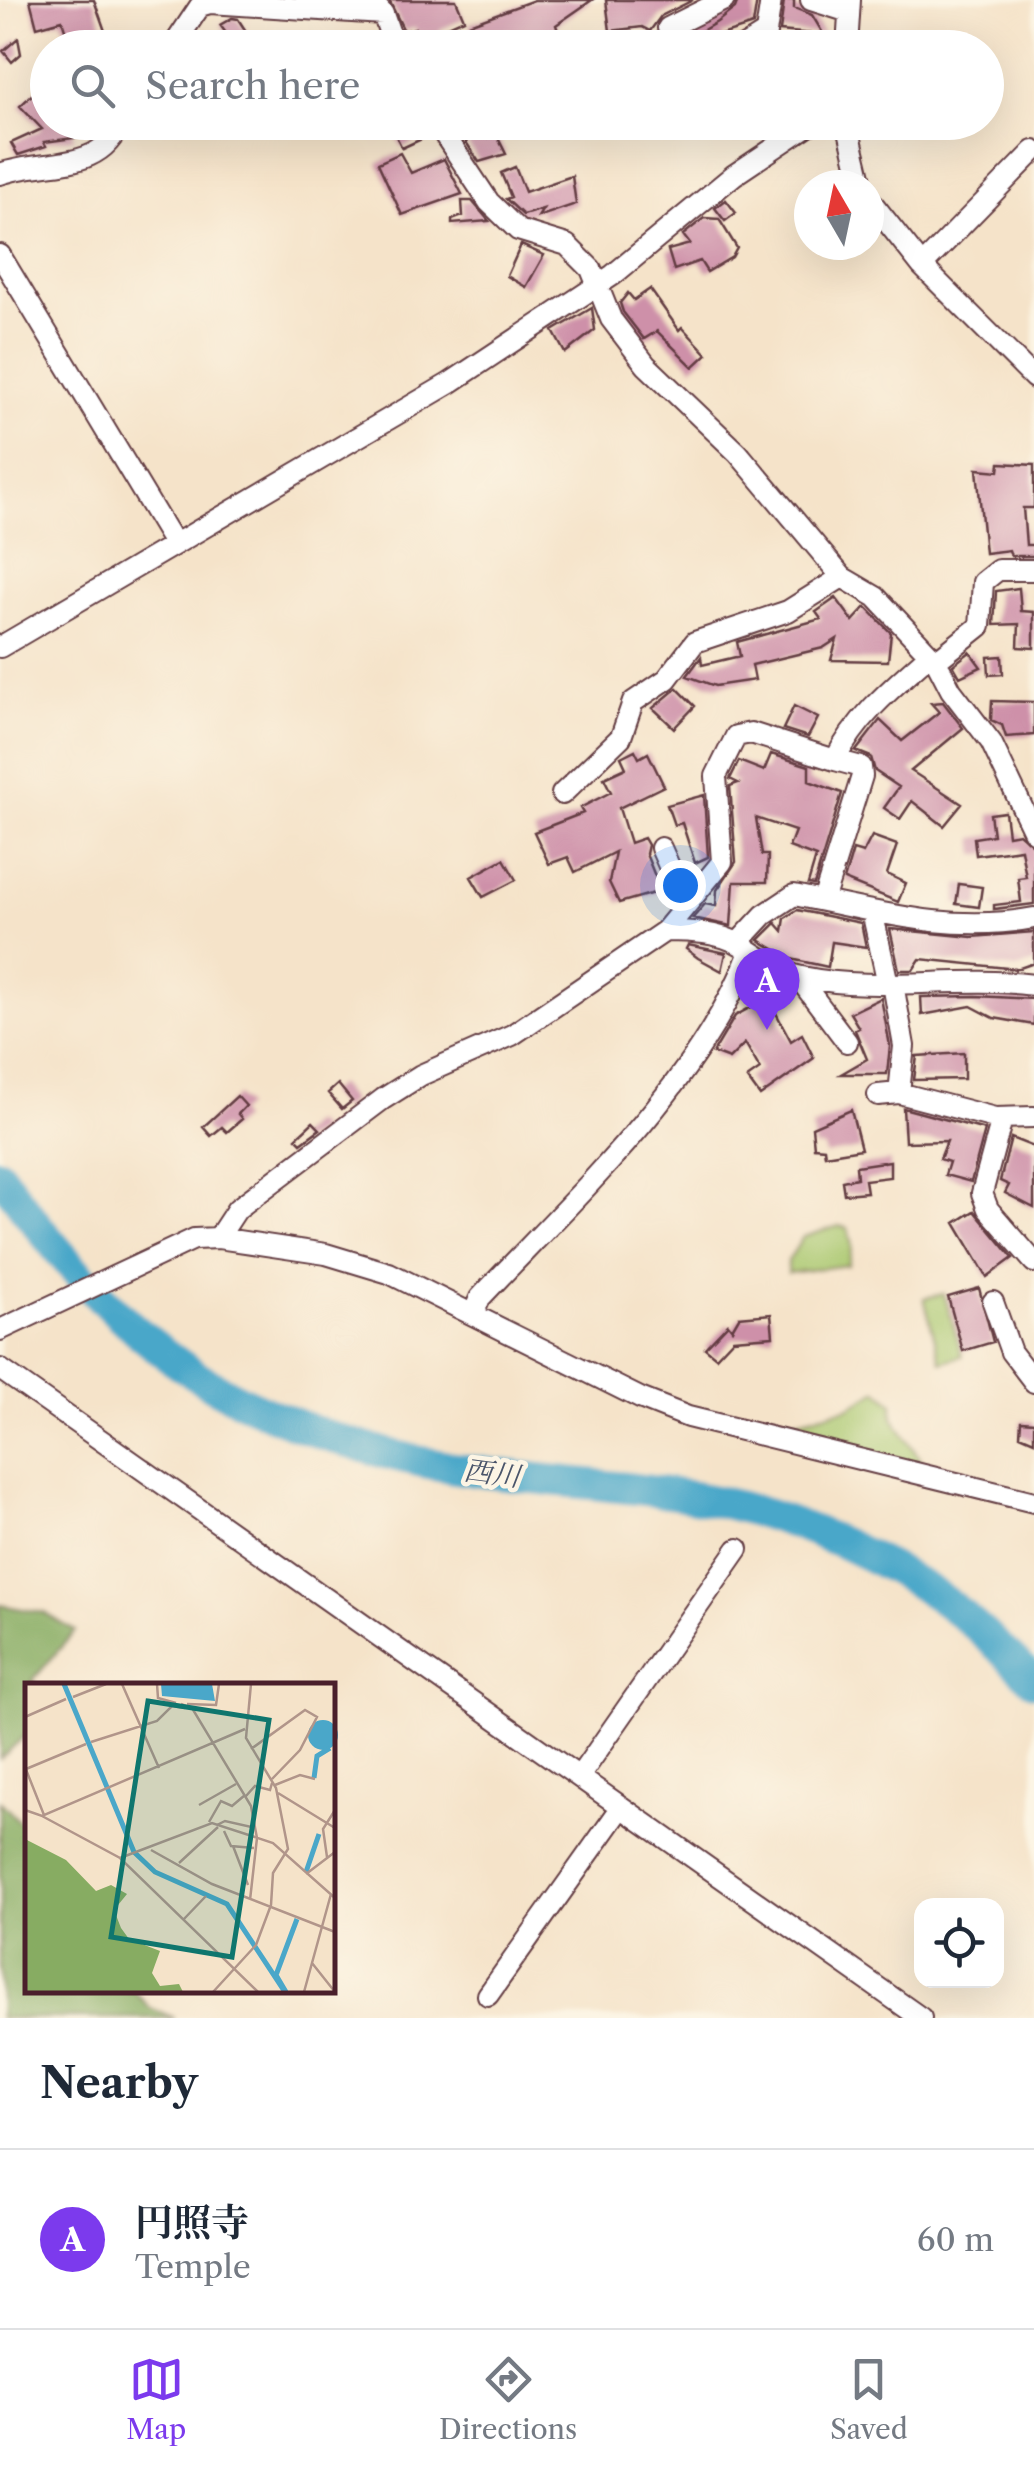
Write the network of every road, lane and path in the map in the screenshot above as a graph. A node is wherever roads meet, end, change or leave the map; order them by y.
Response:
1 (724, 0) edge
2 (771, 0) edge
3 (811, 0) edge
4 (849, 6) edge
5 (376, 7) edge
6 (668, 28) dead end
7 (184, 30) edge
8 (387, 30) edge
9 (766, 30) edge
10 (114, 140) edge
11 (448, 140) edge
12 (787, 140) edge
13 (851, 140) edge
14 (1034, 151) edge
15 (858, 170) edge
16 (0, 174) edge
17 (884, 218) edge
18 (0, 254) edge
19 (922, 266) junction
20 (600, 283) junction
21 (1034, 378) edge
22 (173, 542) junction
23 (1034, 570) edge
24 (842, 577) junction
25 (0, 647) edge
26 (933, 658) junction
27 (835, 760) junction
28 (562, 794) dead end
29 (1034, 832) edge
30 (661, 848) dead end
31 (824, 901) junction
32 (685, 902) junction
33 (872, 911) junction
34 (1034, 918) edge
35 (666, 931) junction
36 (744, 948) junction
37 (798, 977) junction
38 (891, 984) junction
39 (1034, 985) edge
40 (847, 1042) dead end
41 (1034, 1117) edge
42 (1002, 1119) junction
43 (218, 1238) junction
44 (1034, 1262) edge
45 (994, 1302) dead end
46 (474, 1312) junction
47 (0, 1330) edge
48 (0, 1369) edge
49 (1034, 1382) edge
50 (1034, 1502) edge
51 (738, 1549) dead end
52 (579, 1777) junction
53 (622, 1808) junction
54 (488, 1995) dead end
55 (921, 2018) edge

1 - 6 street
2 - 9 street
3 - 4 street
5 - 7 street
5 - 8 street
10 - 16 street
11 - 20 street
12 - 20 street
13 - 15 street
14 - 19 street
17 - 19 street
18 - 22 street
19 - 21 street
20 - 22 street
20 - 24 street
22 - 25 street
23 - 26 street
24 - 26 street
24 - 28 street
26 - 27 street
26 - 29 street
27 - 31 street
27 - 32 street
30 - 32 street
31 - 33 street
31 - 36 street
32 - 35 street
33 - 34 street
33 - 38 street
35 - 36 street
35 - 43 street
36 - 37 street
36 - 46 street
37 - 38 street
37 - 40 street
38 - 39 street
38 - 42 street
41 - 42 street
42 - 44 street
43 - 46 street
43 - 47 street
45 - 49 street
46 - 50 street
48 - 52 street
51 - 52 street
52 - 53 street
53 - 54 street
53 - 55 street

